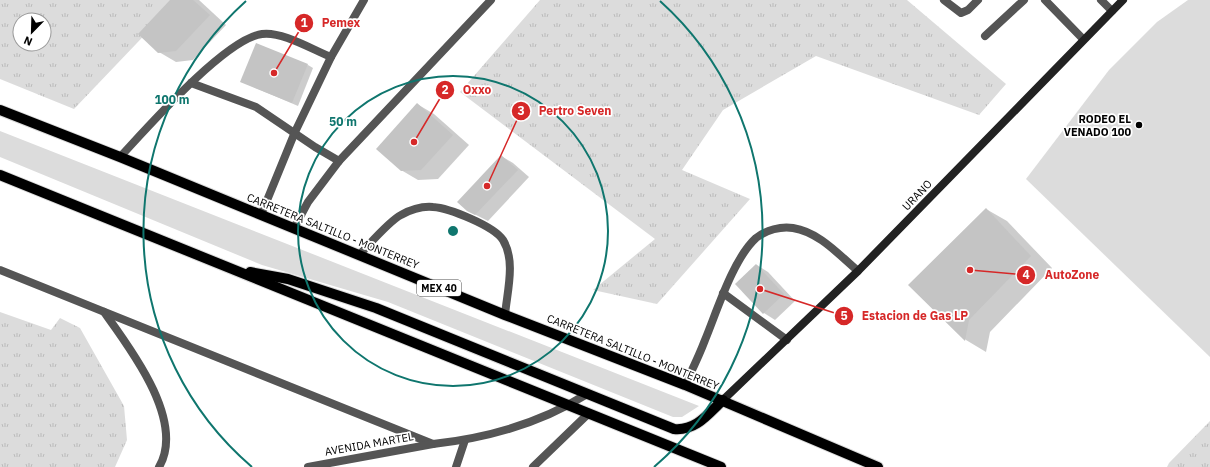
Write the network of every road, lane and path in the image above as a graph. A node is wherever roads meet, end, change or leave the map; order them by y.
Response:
1 (364, 0) edge
2 (491, 0) edge
3 (944, 0) edge
4 (978, 0) edge
5 (1024, 0) edge
6 (1045, 0) edge
7 (1101, 0) edge
8 (1123, 0) edge
9 (1112, 10) junction
10 (985, 36) dead end
11 (1083, 39) junction
12 (331, 57) junction
13 (191, 83) junction
14 (0, 110) edge
15 (295, 132) junction
16 (120, 157) junction
17 (339, 161) junction
18 (0, 175) edge
19 (261, 215) junction
20 (294, 228) junction
21 (359, 255) junction
22 (231, 269) junction
23 (0, 270) edge
24 (858, 271) junction
25 (723, 293) junction
26 (103, 312) junction
27 (505, 315) junction
28 (787, 340) junction
29 (685, 385) junction
30 (587, 394) junction
31 (723, 400) junction
32 (570, 405) junction
33 (589, 413) junction
34 (465, 440) junction
35 (433, 444) junction
36 (159, 467) edge
37 (308, 467) edge
38 (456, 467) edge
39 (533, 467) edge
40 (721, 467) edge
41 (878, 467) edge

1 - 12 street
2 - 17 street
3 - 4 street
5 - 10 street
6 - 11 street
7 - 9 street
8 - 9 street, URANO
9 - 11 street, URANO
11 - 24 street, URANO
12 - 13 street
12 - 15 street
13 - 15 street
13 - 16 street
14 - 16 main road, CARRETERA SALTILLO - MONTERREY / MEX 40
15 - 17 street
15 - 19 street
16 - 19 main road, CARRETERA SALTILLO - MONTERREY / MEX 40
17 - 20 street
18 - 22 main road
19 - 20 main road, CARRETERA SALTILLO - MONTERREY / MEX 40
20 - 21 main road, CARRETERA SALTILLO - MONTERREY / MEX 40
21 - 27 main road, CARRETERA SALTILLO - MONTERREY / MEX 40
21 - 27 street
22 - 30 main road
22 - 32 main road
23 - 26 street
24 - 25 street
24 - 28 street, URANO
25 - 28 street
25 - 29 street
26 - 35 street
26 - 36 street
27 - 29 main road, CARRETERA SALTILLO - MONTERREY / MEX 40
28 - 31 street, URANO
29 - 31 main road, CARRETERA SALTILLO - MONTERREY / MEX 40
30 - 31 main road
30 - 32 street, AVENIDA MARTEL
31 - 41 main road, CARRETERA SALTILLO - MONTERREY / MEX 40
32 - 33 main road
32 - 34 street, AVENIDA MARTEL
33 - 39 street
33 - 40 main road
34 - 35 street, AVENIDA MARTEL
34 - 38 street
35 - 37 street, AVENIDA MARTEL

